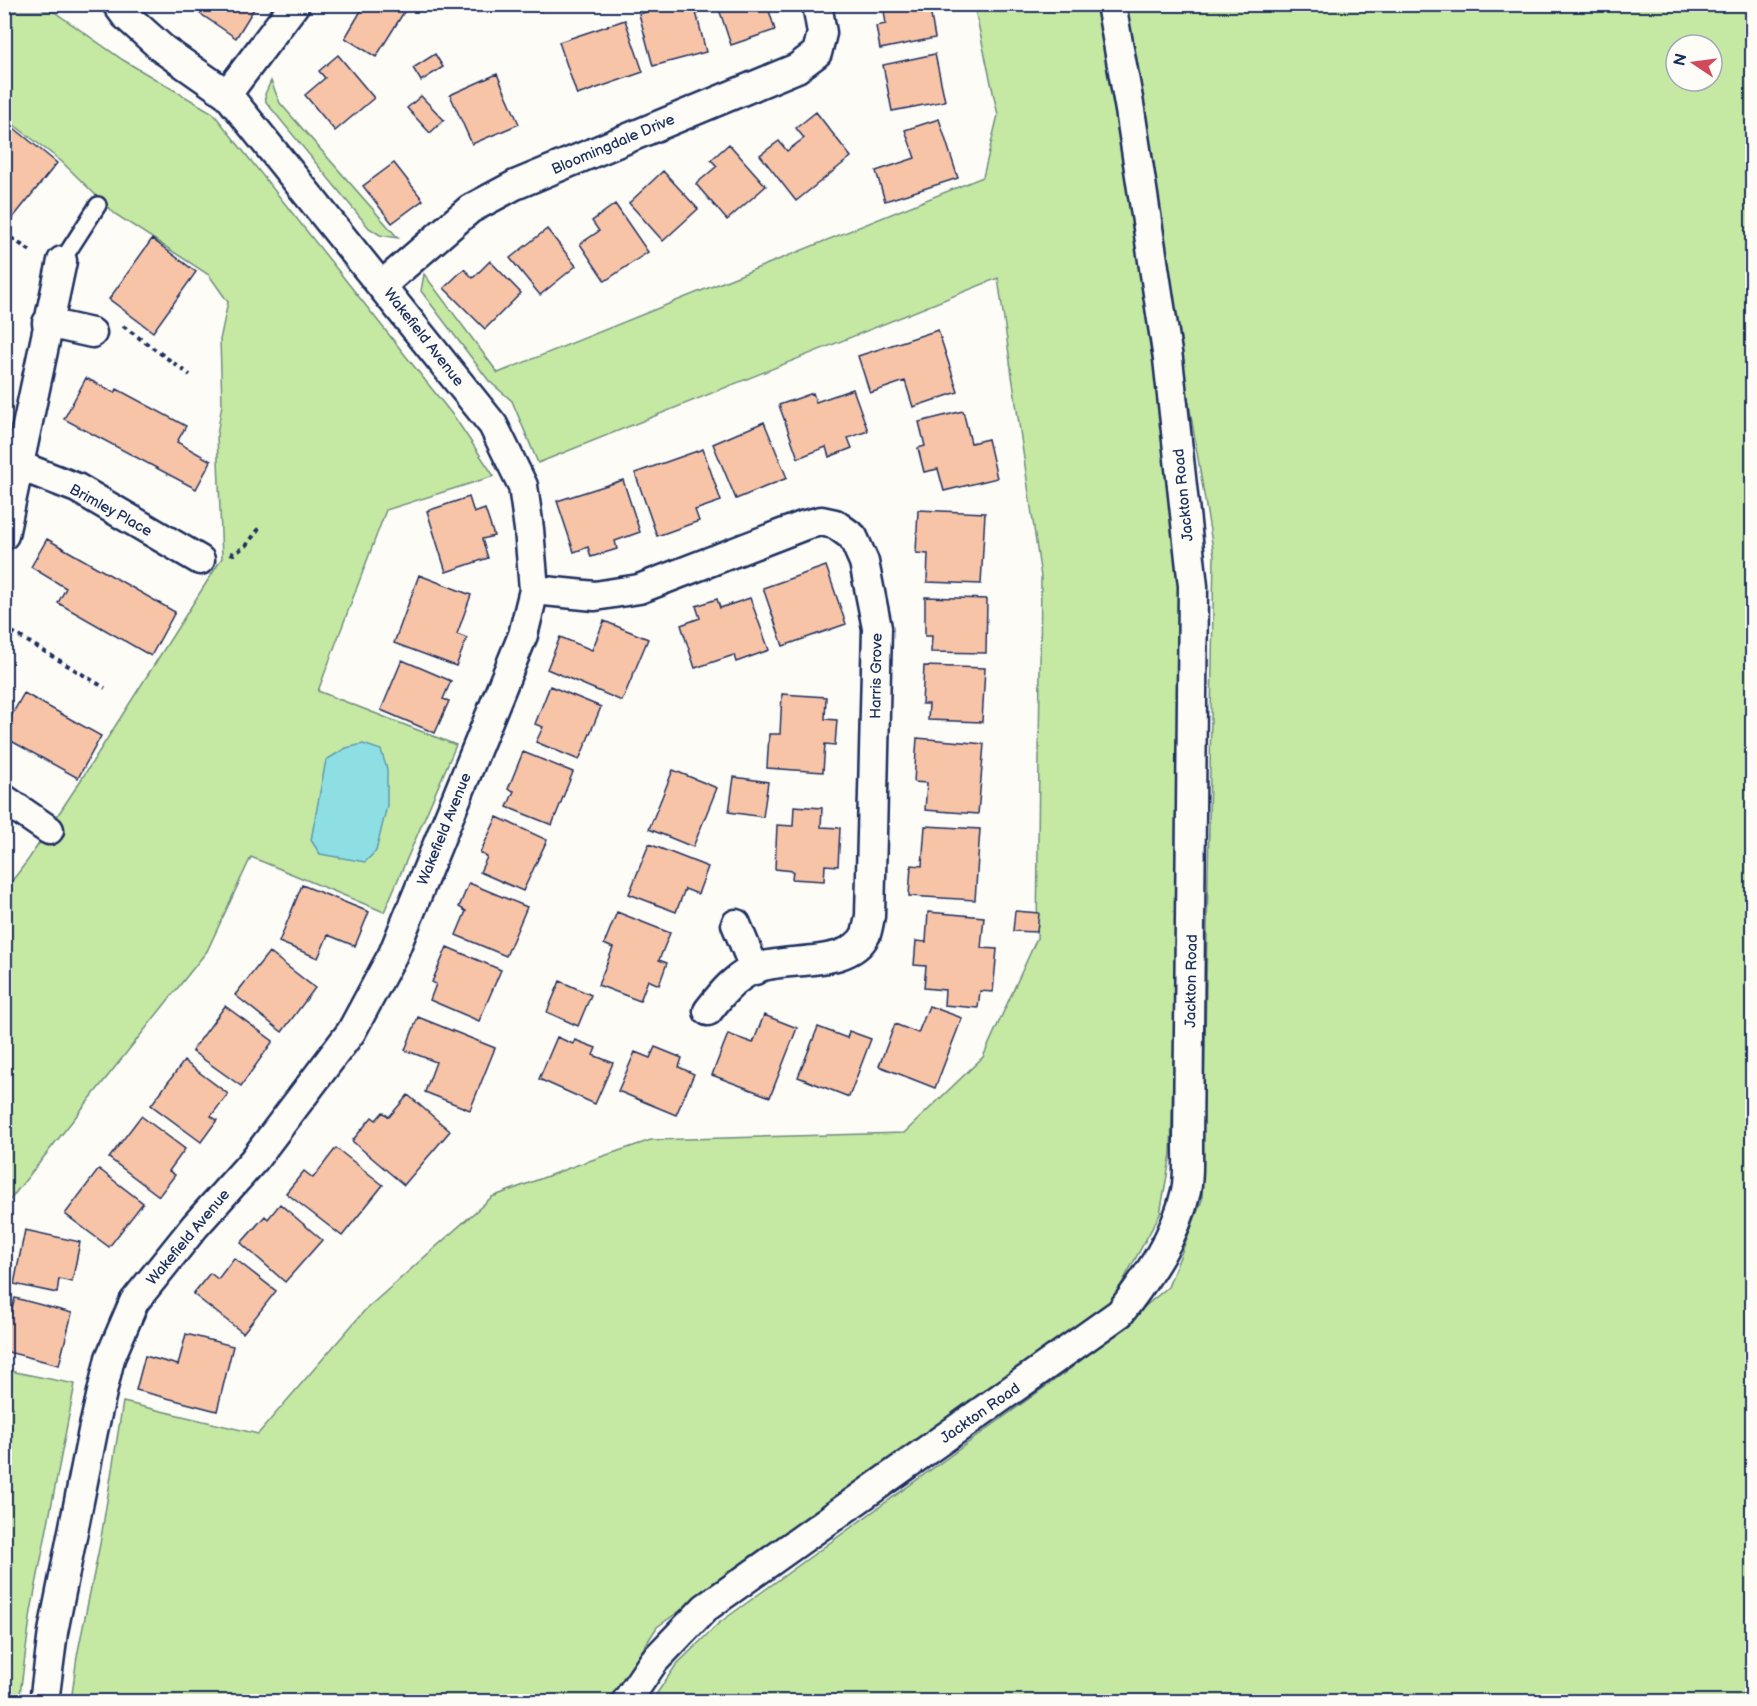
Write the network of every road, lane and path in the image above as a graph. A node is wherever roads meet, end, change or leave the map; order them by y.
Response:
1 (99, 4) edge
2 (295, 4) edge
3 (817, 4) edge
4 (1111, 4) edge
5 (121, 10) edge
6 (226, 94) junction
7 (98, 205) dead end
8 (62, 261) joint
9 (382, 285) junction
10 (47, 323) junction
11 (92, 333) joint
12 (190, 375) dead end
13 (20, 466) junction
14 (259, 528) dead end
15 (4, 535) edge
16 (200, 560) joint
17 (534, 590) junction
18 (4, 627) edge
19 (105, 688) dead end
20 (4, 799) edge
21 (49, 830) dead end
22 (736, 924) dead end
23 (755, 970) junction
24 (708, 1011) dead end
25 (44, 1701) edge
26 (626, 1701) edge

1 - 5 street, Wakefield Avenue
2 - 6 street
3 - 9 street, Bloomingdale Drive
4 - 26 street, Jackton Road
5 - 6 street, Wakefield Avenue
6 - 9 street, Wakefield Avenue
7 - 8 lane
8 - 10 street
9 - 17 street, Wakefield Avenue
10 - 11 street
10 - 13 street
11 - 12 path
13 - 15 street
13 - 16 street, Brimley Place
14 - 16 path
17 - 23 street, Harris Grove
17 - 25 street, Wakefield Avenue
18 - 19 path
20 - 21 street
22 - 23 street
23 - 24 street, Harris Grove

